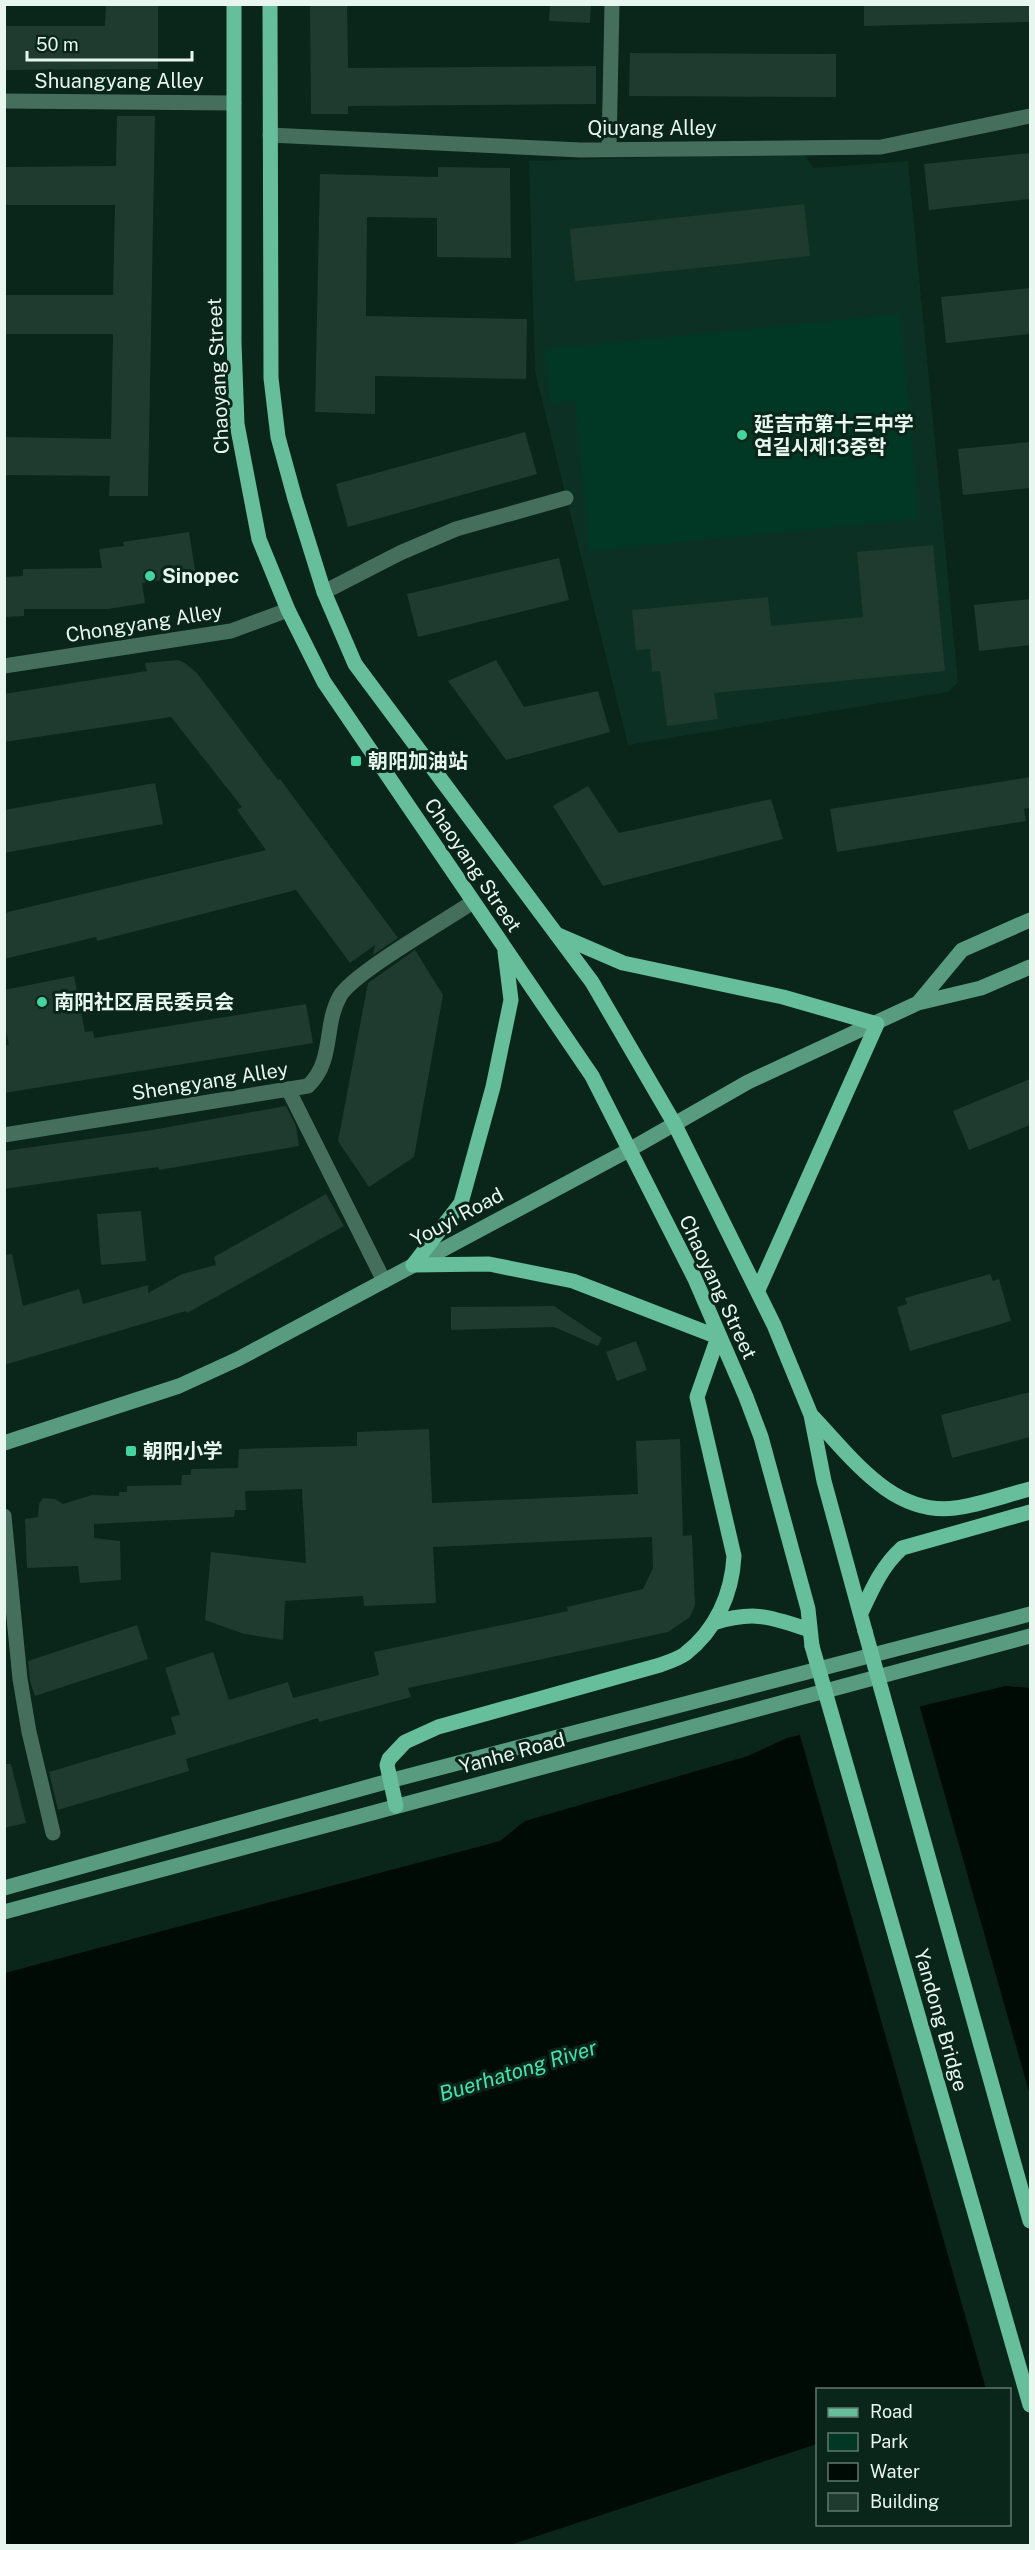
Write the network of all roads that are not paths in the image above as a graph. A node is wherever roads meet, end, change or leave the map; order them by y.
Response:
1 (234, 4) edge
2 (270, 4) edge
3 (612, 4) edge
4 (4, 101) edge
5 (234, 103) junction
6 (1030, 116) edge
7 (270, 135) junction
8 (609, 149) junction
9 (566, 498) dead end
10 (324, 592) junction
11 (288, 610) junction
12 (4, 666) edge
13 (472, 902) junction
14 (1030, 920) edge
15 (557, 934) junction
16 (505, 949) junction
17 (1030, 967) edge
18 (918, 1003) junction
19 (877, 1024) junction
20 (288, 1089) junction
21 (674, 1123) junction
22 (4, 1135) edge
23 (629, 1150) junction
24 (413, 1265) junction
25 (384, 1281) junction
26 (758, 1290) junction
27 (718, 1337) junction
28 (811, 1415) junction
29 (4, 1443) edge
30 (1030, 1489) edge
31 (1030, 1512) edge
32 (4, 1516) edge
33 (861, 1612) junction
34 (1030, 1614) edge
35 (713, 1623) junction
36 (810, 1630) junction
37 (865, 1631) joint
38 (1030, 1636) edge
39 (812, 1646) joint
40 (389, 1781) junction
41 (396, 1806) junction
42 (53, 1833) dead end
43 (4, 1888) edge
44 (4, 1912) edge
45 (1030, 2221) edge
46 (1030, 2405) edge

1 - 5 main road, Chaoyang Street
2 - 7 main road, Chaoyang Street
3 - 8 street
4 - 5 street, Shuangyang Alley
5 - 11 main road, Chaoyang Street
6 - 8 street, Qiuyang Alley
7 - 8 street, Qiuyang Alley
7 - 10 main road, Chaoyang Street
9 - 10 street
10 - 15 main road, Chaoyang Street
11 - 12 street, Chongyang Alley
11 - 13 main road, Chaoyang Street
13 - 16 main road, Chaoyang Street
13 - 20 street, Shengyang Alley
14 - 18 main road, Youyi Road
15 - 19 main road
15 - 21 main road, Chaoyang Street
16 - 23 main road, Chaoyang Street
16 - 24 main road
17 - 18 main road, Youyi Road
18 - 19 main road, Youyi Road
19 - 21 main road, Youyi Road
19 - 26 main road
20 - 22 street, Shengyang Alley
20 - 25 street
21 - 23 main road, Youyi Road
21 - 26 main road, Chaoyang Street
23 - 24 main road, Youyi Road
23 - 27 main road, Chaoyang Street
24 - 25 main road, Youyi Road
24 - 27 main road
25 - 29 main road, Youyi Road
26 - 28 main road, Chaoyang Street
27 - 35 main road
27 - 36 main road, Chaoyang Street
28 - 30 main road
28 - 33 main road, Chaoyang Street
31 - 33 main road
32 - 42 street
33 - 37 main road, Chaoyang Street
34 - 40 main road, Yanhe Road
35 - 36 main road
35 - 40 main road
36 - 39 main road, Chaoyang Street
37 - 45 main road, Yandong Bridge, bridge
38 - 41 main road, Yanhe Road
39 - 46 main road, Yandong Bridge, bridge
40 - 41 main road
40 - 43 main road, Yanhe Road
41 - 44 main road, Yanhe Road

